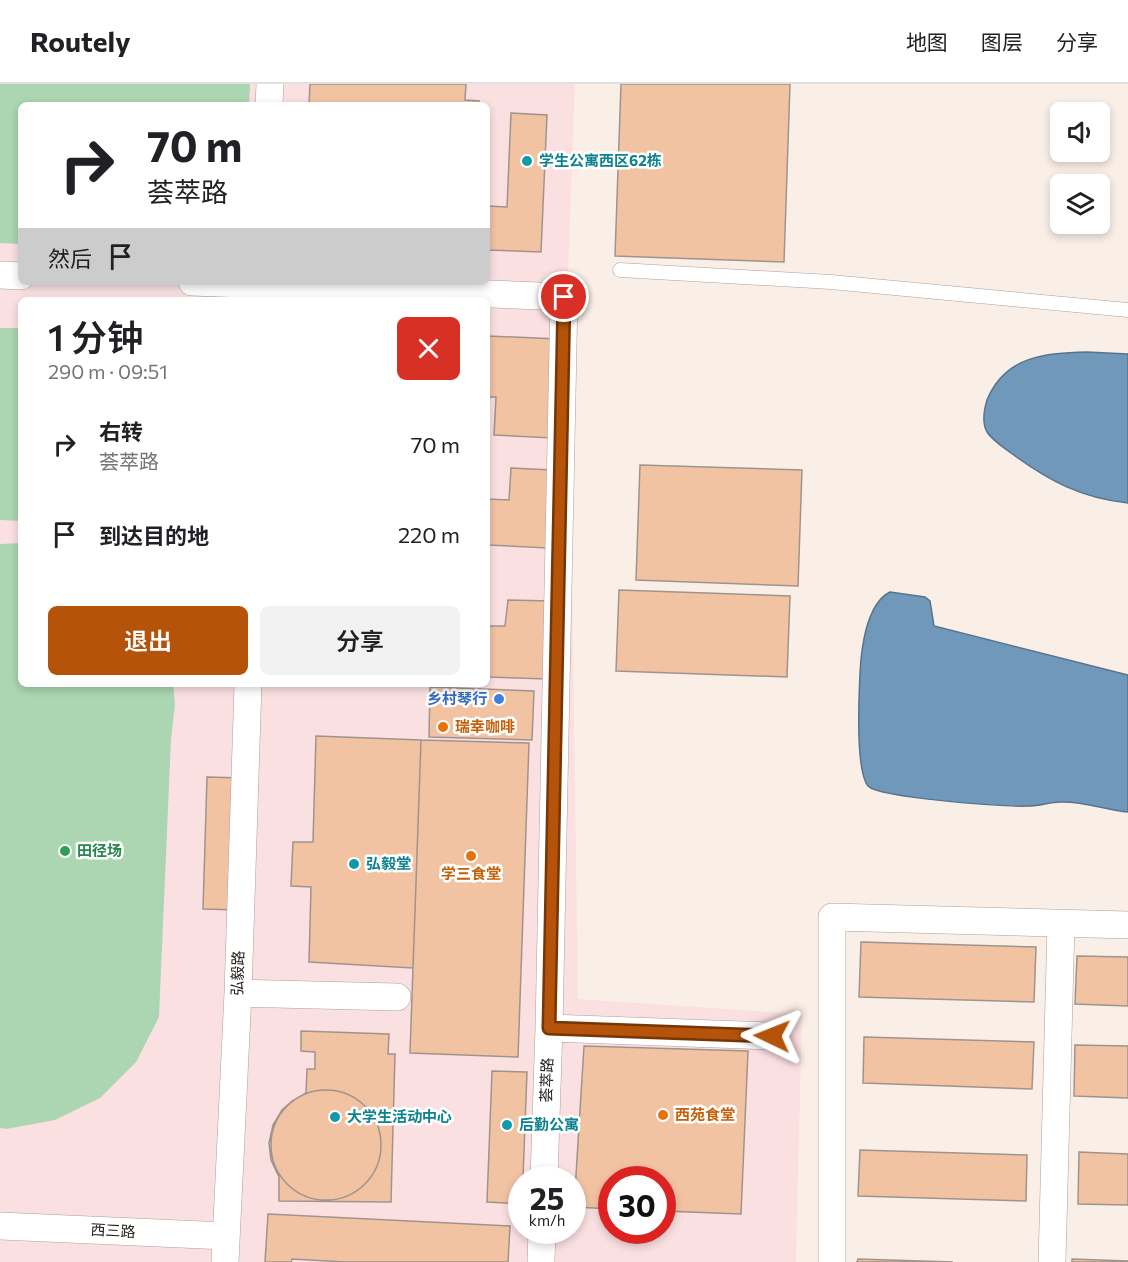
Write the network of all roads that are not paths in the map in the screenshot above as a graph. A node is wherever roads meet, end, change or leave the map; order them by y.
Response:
1 (270, 84) edge
2 (269, 102) edge
3 (620, 270) dead end
4 (0, 275) edge
5 (18, 276) edge
6 (222, 285) edge
7 (262, 289) edge
8 (1128, 310) edge
9 (248, 687) edge
10 (1061, 924) junction
11 (1128, 925) edge
12 (238, 993) junction
13 (397, 997) dead end
14 (549, 1028) junction
15 (772, 1036) dead end
16 (544, 1166) edge
17 (0, 1226) edge
18 (542, 1244) edge
19 (225, 1249) edge
20 (541, 1262) edge
21 (832, 1262) edge
22 (1052, 1262) edge

1 - 2 street
3 - 8 lane
4 - 5 street
6 - 7 street
7 - 14 street, 荟萃路
9 - 12 street, 弘毅路
10 - 11 street
10 - 21 street
10 - 22 street
12 - 13 street
12 - 19 street, 弘毅路
14 - 15 street
14 - 16 street, 荟萃路
17 - 19 street, 西三路
18 - 20 street

